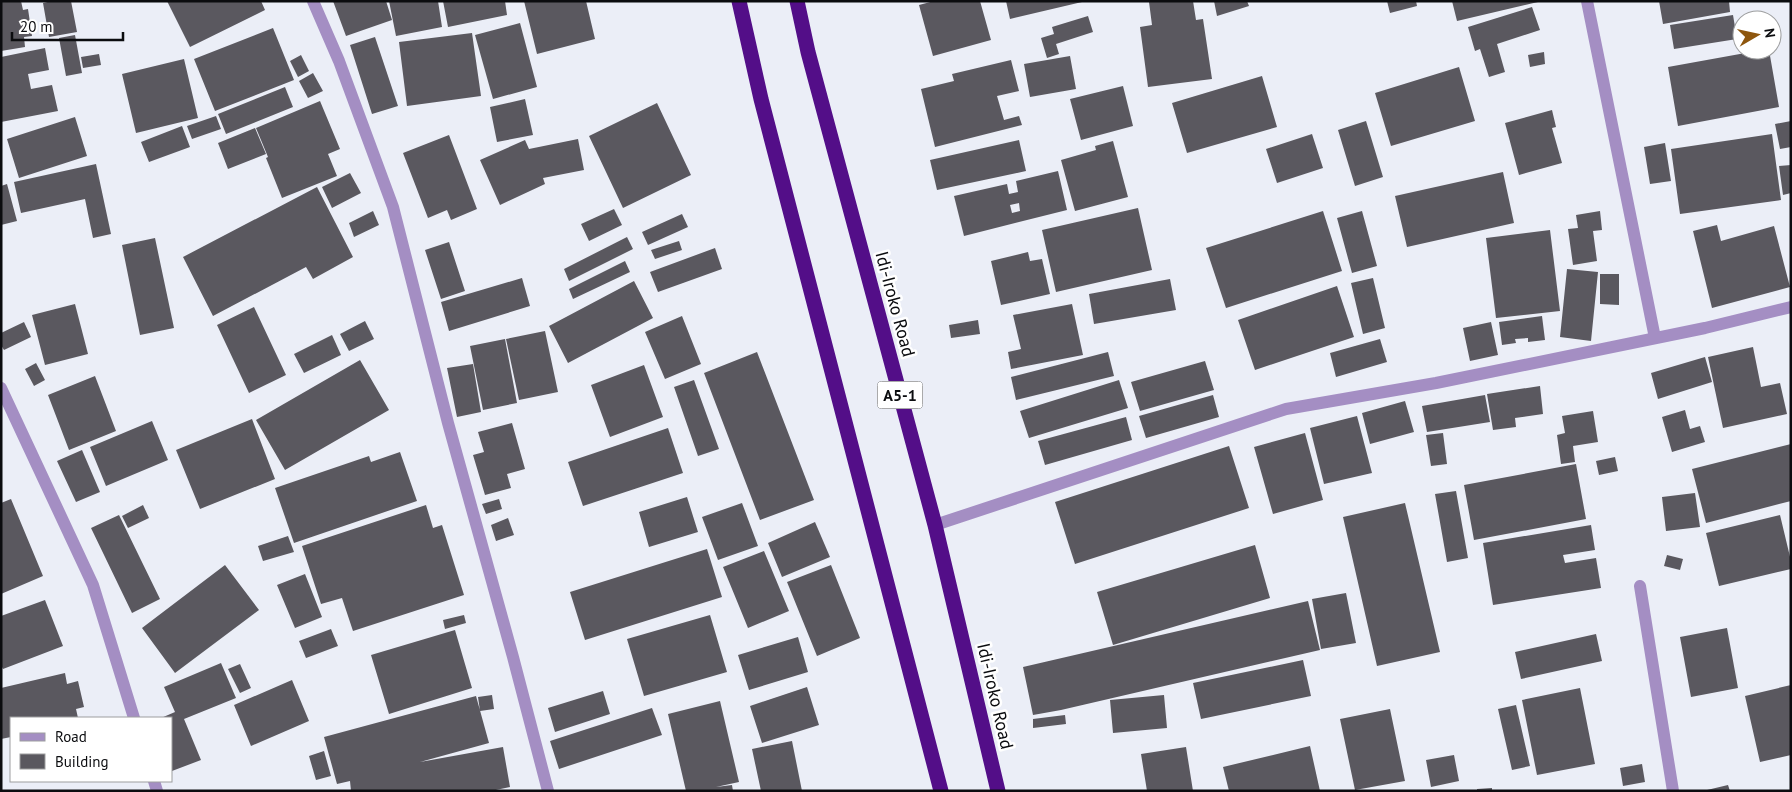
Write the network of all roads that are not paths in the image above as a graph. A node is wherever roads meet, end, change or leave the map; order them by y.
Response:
1 (313, 1) edge
2 (740, 1) edge
3 (797, 1) edge
4 (1587, 1) edge
5 (1791, 307) edge
6 (1655, 338) junction
7 (1, 388) edge
8 (935, 525) junction
9 (1640, 586) dead end
10 (134, 717) edge
11 (548, 791) edge
12 (941, 791) edge
13 (998, 791) edge
14 (1673, 791) edge

1 - 11 street
2 - 12 highway
3 - 8 highway, Idi-Iroko Road / A5-1
4 - 6 street
5 - 6 street
6 - 8 street
7 - 10 street
8 - 13 highway, Idi-Iroko Road / A5-1
9 - 14 street

